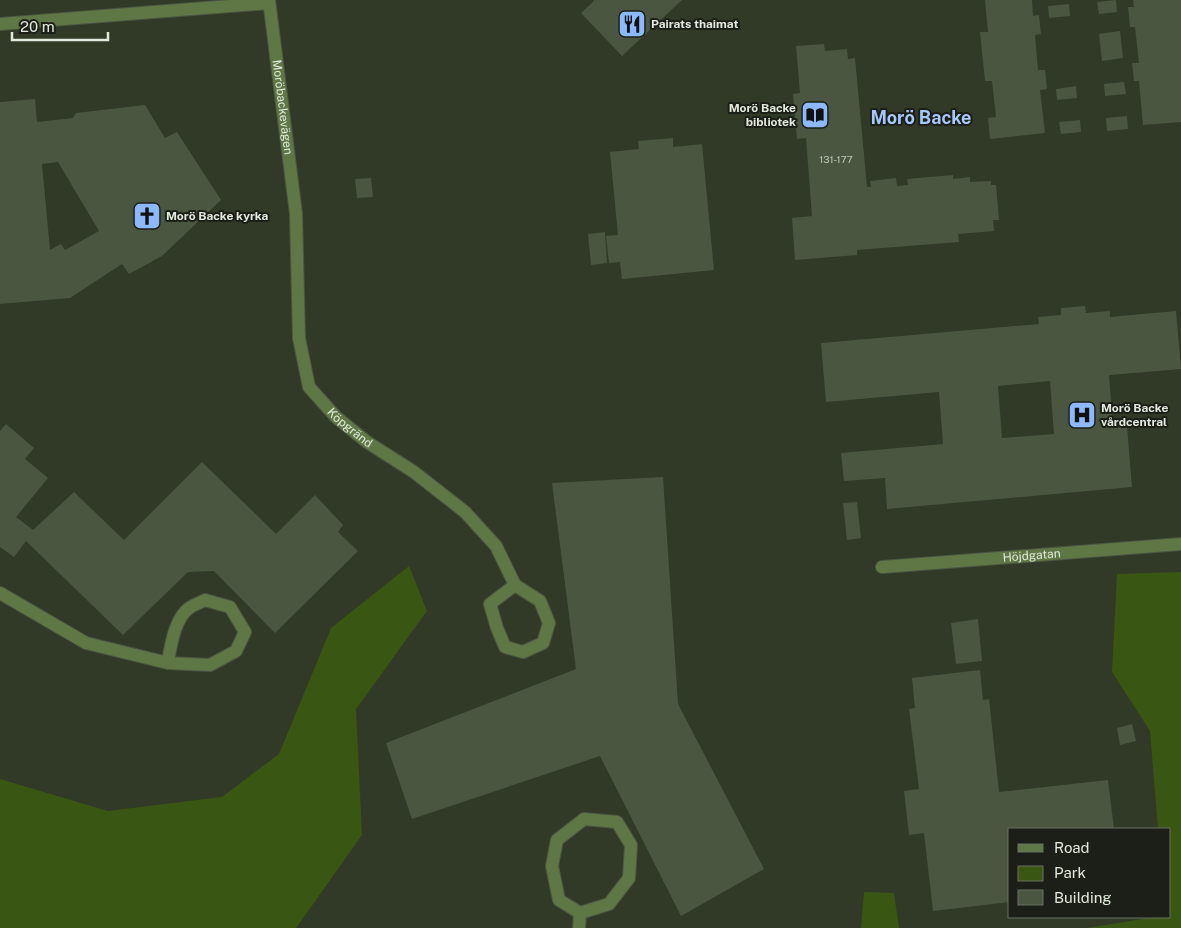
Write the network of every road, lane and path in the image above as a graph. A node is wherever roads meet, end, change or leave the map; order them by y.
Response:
1 (269, 1) edge
2 (0, 24) edge
3 (296, 214) joint
4 (1181, 544) edge
5 (882, 566) dead end
6 (515, 585) junction
7 (0, 593) edge
8 (168, 663) junction
9 (580, 913) junction
10 (579, 928) edge

1 - 2 street
1 - 3 street, Moröbackevägen
3 - 6 street, Köpgränd
4 - 5 street, Höjdgatan
6 - 6 street
7 - 8 street
8 - 8 street
9 - 9 street
9 - 10 street

